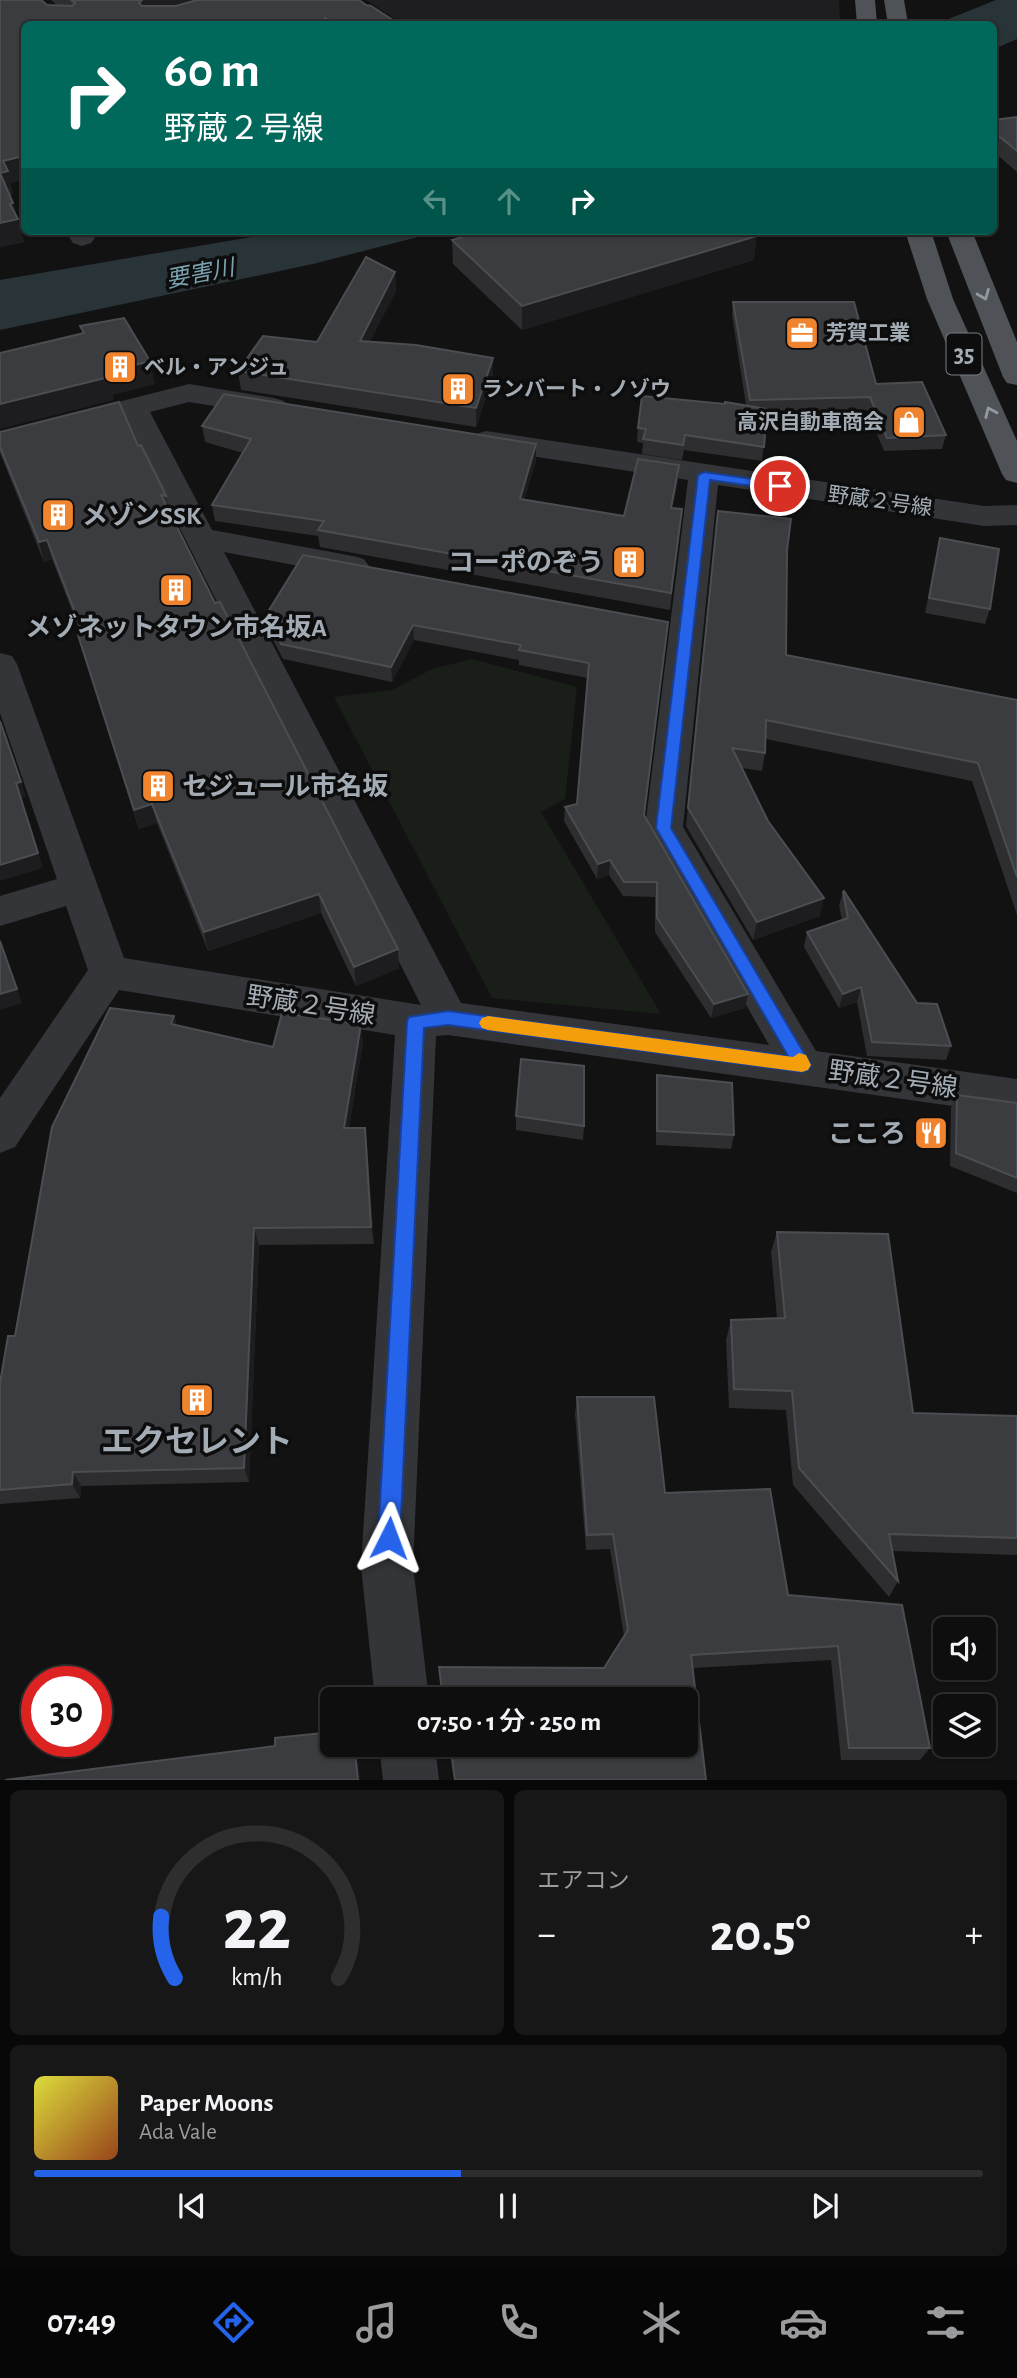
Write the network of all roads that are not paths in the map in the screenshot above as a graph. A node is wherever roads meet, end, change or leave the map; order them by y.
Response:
1 (864, 0) edge
2 (894, 0) edge
3 (867, 21) edge
4 (898, 21) edge
5 (919, 235) edge
6 (961, 235) edge
7 (1017, 377) edge
8 (132, 407) junction
9 (297, 410) edge
10 (460, 436) edge
11 (0, 441) edge
12 (1017, 474) edge
13 (704, 475) junction
14 (1017, 514) edge
15 (200, 538) junction
16 (376, 570) edge
17 (0, 664) edge
18 (79, 887) junction
19 (0, 911) edge
20 (109, 972) junction
21 (432, 1020) junction
22 (802, 1065) junction
23 (1017, 1097) edge
24 (0, 1134) edge
25 (401, 1687) edge
26 (408, 1757) edge
27 (411, 1780) edge

1 - 3 main road
2 - 4 main road
12 -> 5 main road, 35
6 -> 7 main road, 35
8 - 9 street
8 - 11 street
8 - 15 street
10 - 13 street, 野蔵２号線
13 - 14 street, 野蔵２号線
13 - 22 street
15 - 16 street
15 - 21 street
17 - 18 street
18 - 19 street
18 - 20 street
20 - 21 street, 野蔵２号線
20 - 24 street
21 - 22 street, 野蔵２号線
21 - 25 street
22 - 23 street, 野蔵２号線
26 - 27 street

